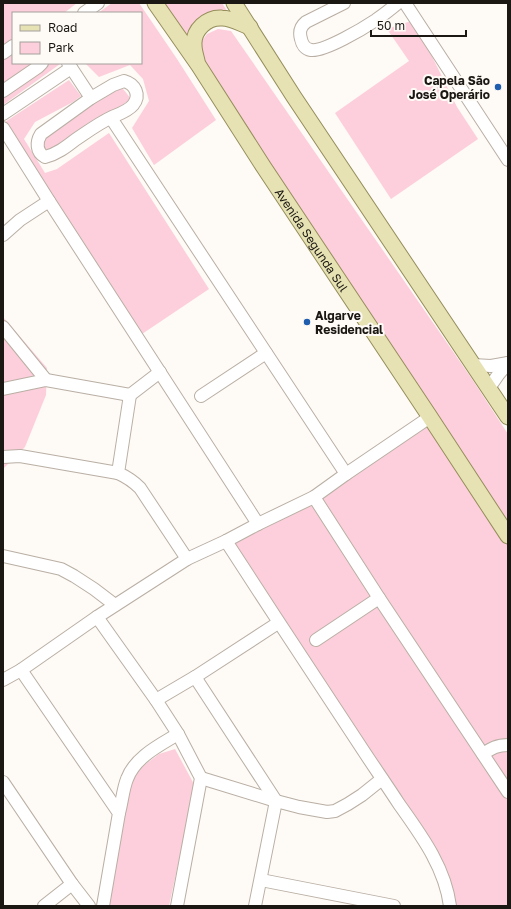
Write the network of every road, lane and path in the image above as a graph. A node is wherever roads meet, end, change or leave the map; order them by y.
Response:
1 (98, 3) edge
2 (155, 3) edge
3 (234, 3) edge
4 (344, 3) edge
5 (398, 3) edge
6 (405, 3) edge
7 (85, 12) edge
8 (250, 27) junction
9 (12, 47) edge
10 (3, 53) edge
11 (41, 64) edge
12 (70, 66) edge
13 (199, 66) junction
14 (3, 91) edge
15 (91, 98) junction
16 (3, 114) edge
17 (111, 118) junction
18 (3, 128) edge
19 (504, 149) edge
20 (508, 160) edge
21 (49, 201) junction
22 (3, 235) edge
23 (3, 327) edge
24 (266, 353) junction
25 (508, 363) edge
26 (473, 365) junction
27 (160, 372) junction
28 (46, 380) junction
29 (3, 388) edge
30 (489, 388) junction
31 (130, 395) junction
32 (201, 396) dead end
33 (430, 417) junction
34 (508, 417) edge
35 (3, 456) edge
36 (118, 473) junction
37 (346, 474) junction
38 (314, 497) junction
39 (258, 524) junction
40 (508, 536) edge
41 (226, 541) junction
42 (3, 556) edge
43 (187, 559) junction
44 (379, 598) junction
45 (115, 605) junction
46 (98, 617) junction
47 (278, 623) junction
48 (316, 640) dead end
49 (20, 670) junction
50 (195, 677) junction
51 (3, 680) edge
52 (156, 700) junction
53 (178, 734) junction
54 (508, 745) edge
55 (483, 754) junction
56 (201, 778) junction
57 (382, 779) junction
58 (3, 782) edge
59 (508, 792) edge
60 (276, 801) junction
61 (119, 813) junction
62 (261, 880) junction
63 (72, 884) junction
64 (44, 906) edge
65 (89, 906) edge
66 (103, 906) edge
67 (177, 906) edge
68 (255, 906) edge
69 (394, 906) edge
70 (450, 906) edge

1 - 7 street
2 - 13 main road, Avenida Segunda Sul
3 - 8 main road
4 - 5 street
6 - 19 street
8 - 13 main road
8 - 26 main road
9 - 10 street
11 - 14 street
12 - 15 street
12 - 16 street
13 - 33 main road, Avenida Segunda Sul
15 - 17 street
15 - 17 street
17 - 24 street
18 - 21 street
19 - 20 street
21 - 22 street
21 - 27 street
23 - 28 street
24 - 32 street
24 - 37 street
25 - 26 street
25 - 30 street
26 - 30 main road
27 - 31 street
27 - 39 street
28 - 29 street
28 - 31 street
30 - 34 main road
31 - 36 street
33 - 37 street
33 - 40 main road, Avenida Segunda Sul
35 - 36 street
36 - 43 street
37 - 38 street
38 - 39 street
38 - 44 street
39 - 41 street
41 - 43 street
41 - 47 street
42 - 45 street
43 - 45 street
44 - 48 street
44 - 55 street
45 - 46 street
46 - 49 street
46 - 52 street
47 - 50 street
47 - 57 street
49 - 51 street
49 - 61 street
50 - 52 street
50 - 60 street
52 - 53 street
53 - 56 street
53 - 61 street
54 - 55 street
55 - 59 street
56 - 60 street
56 - 67 street
57 - 60 street
57 - 70 street
58 - 63 street
60 - 62 street
61 - 66 street
62 - 68 street
62 - 69 street
63 - 64 street
63 - 65 street

